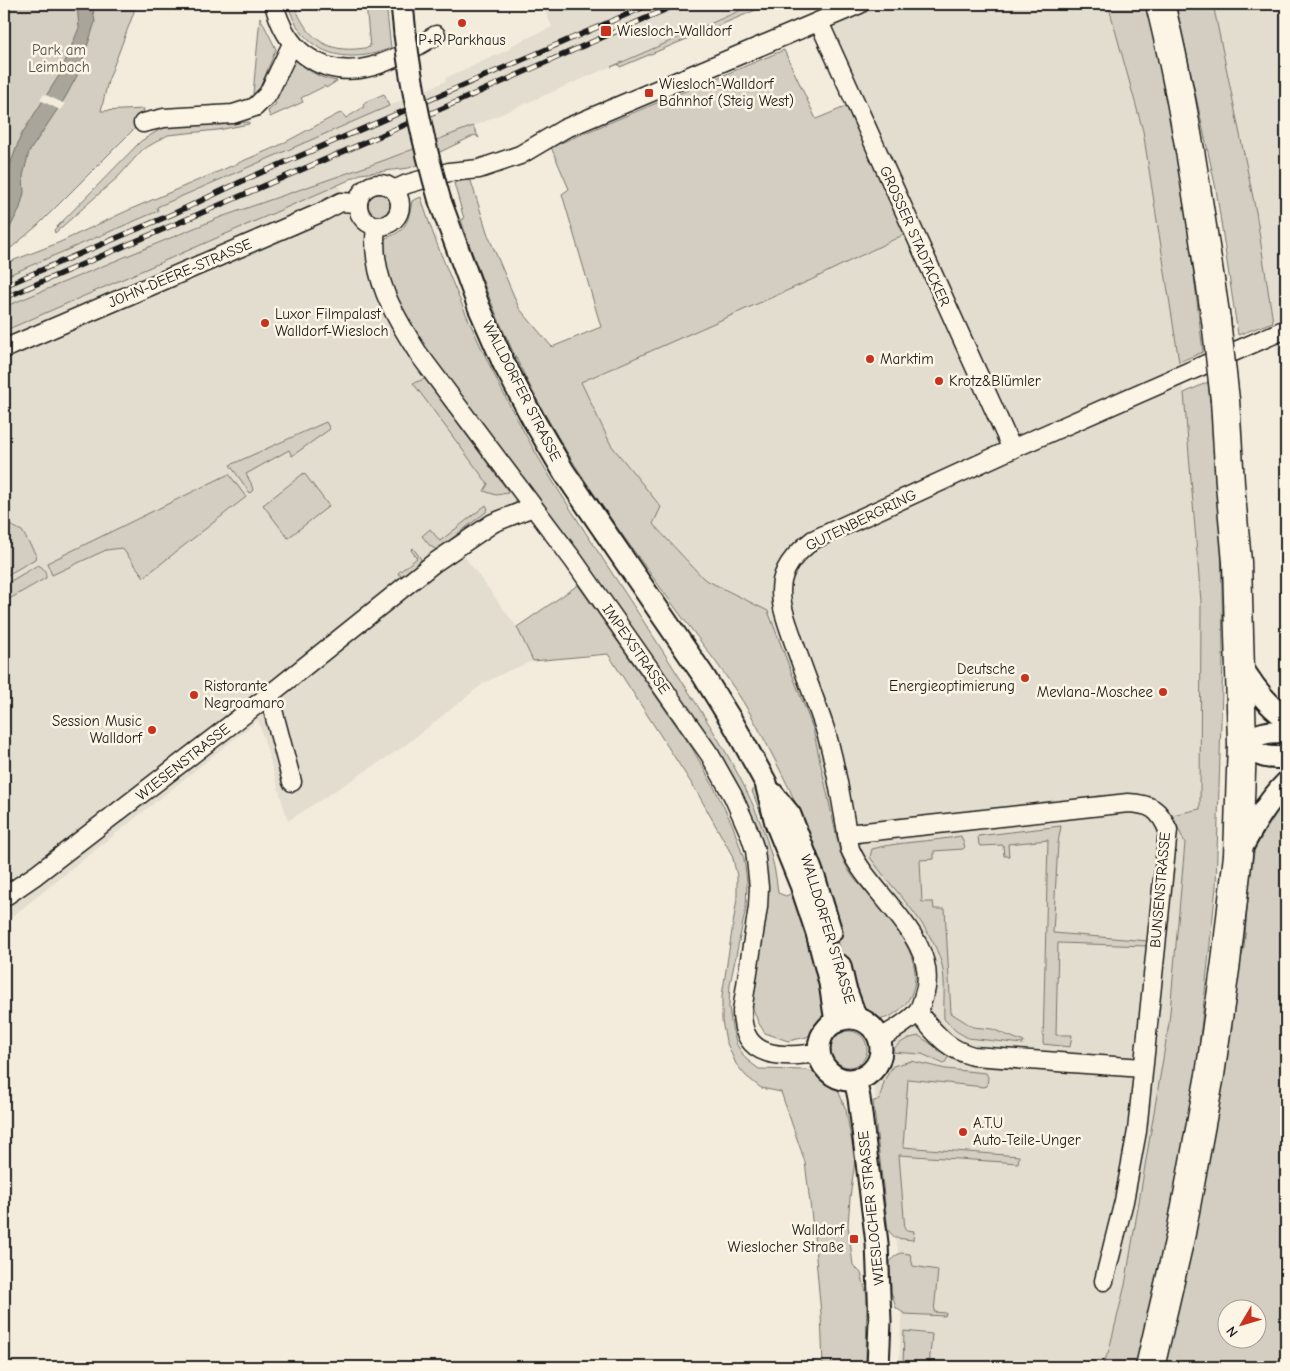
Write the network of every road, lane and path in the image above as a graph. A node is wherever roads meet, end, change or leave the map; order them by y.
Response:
1 (274, 4) edge
2 (402, 4) edge
3 (860, 4) edge
4 (1160, 4) edge
5 (819, 22) junction
6 (436, 35) dead end
7 (292, 44) junction
8 (143, 123) dead end
9 (394, 190) junction
10 (357, 203) junction
11 (376, 226) junction
12 (1286, 329) edge
13 (4, 349) edge
14 (1012, 449) junction
15 (533, 508) junction
16 (1239, 664) junction
17 (269, 695) junction
18 (1286, 718) edge
19 (1286, 732) edge
20 (1242, 744) junction
21 (1286, 757) edge
22 (292, 782) dead end
23 (1286, 783) edge
24 (847, 834) junction
25 (1238, 855) junction
26 (4, 897) edge
27 (917, 1012) junction
28 (846, 1020) junction
29 (880, 1039) junction
30 (820, 1053) junction
31 (1143, 1068) junction
32 (855, 1079) junction
33 (1104, 1281) dead end
34 (878, 1367) edge
35 (1150, 1367) edge

1 - 7 street
2 - 28 street, WALLDORFER STRASSE, bridge
3 - 5 street
4 - 16 main road, bridge
5 - 9 street
5 - 14 street, GROSSER STADTACKER
6 - 7 street
7 - 8 street
9 - 10 street
9 - 11 street
10 - 11 street
10 - 13 street, JOHN-DEERE-STRASSE
11 - 15 street, IMPEXSTRASSE
12 - 14 street, GUTENBERGRING
14 - 24 street, GUTENBERGRING
15 - 17 street, WIESENSTRASSE
15 - 30 street, IMPEXSTRASSE
16 - 18 street
16 - 20 main road
17 - 22 street
17 - 26 street, WIESENSTRASSE
19 - 20 street
20 - 21 street
20 - 25 main road
23 - 25 street
24 - 27 street, GUTENBERGRING
24 - 31 street, BUNSENSTRASSE
25 - 35 main road
27 - 29 street
27 - 31 street
28 - 29 street
28 - 30 street
29 - 32 street
30 - 32 street
31 - 33 street, BUNSENSTRASSE
32 - 34 street, WIESLOCHER STRASSE

